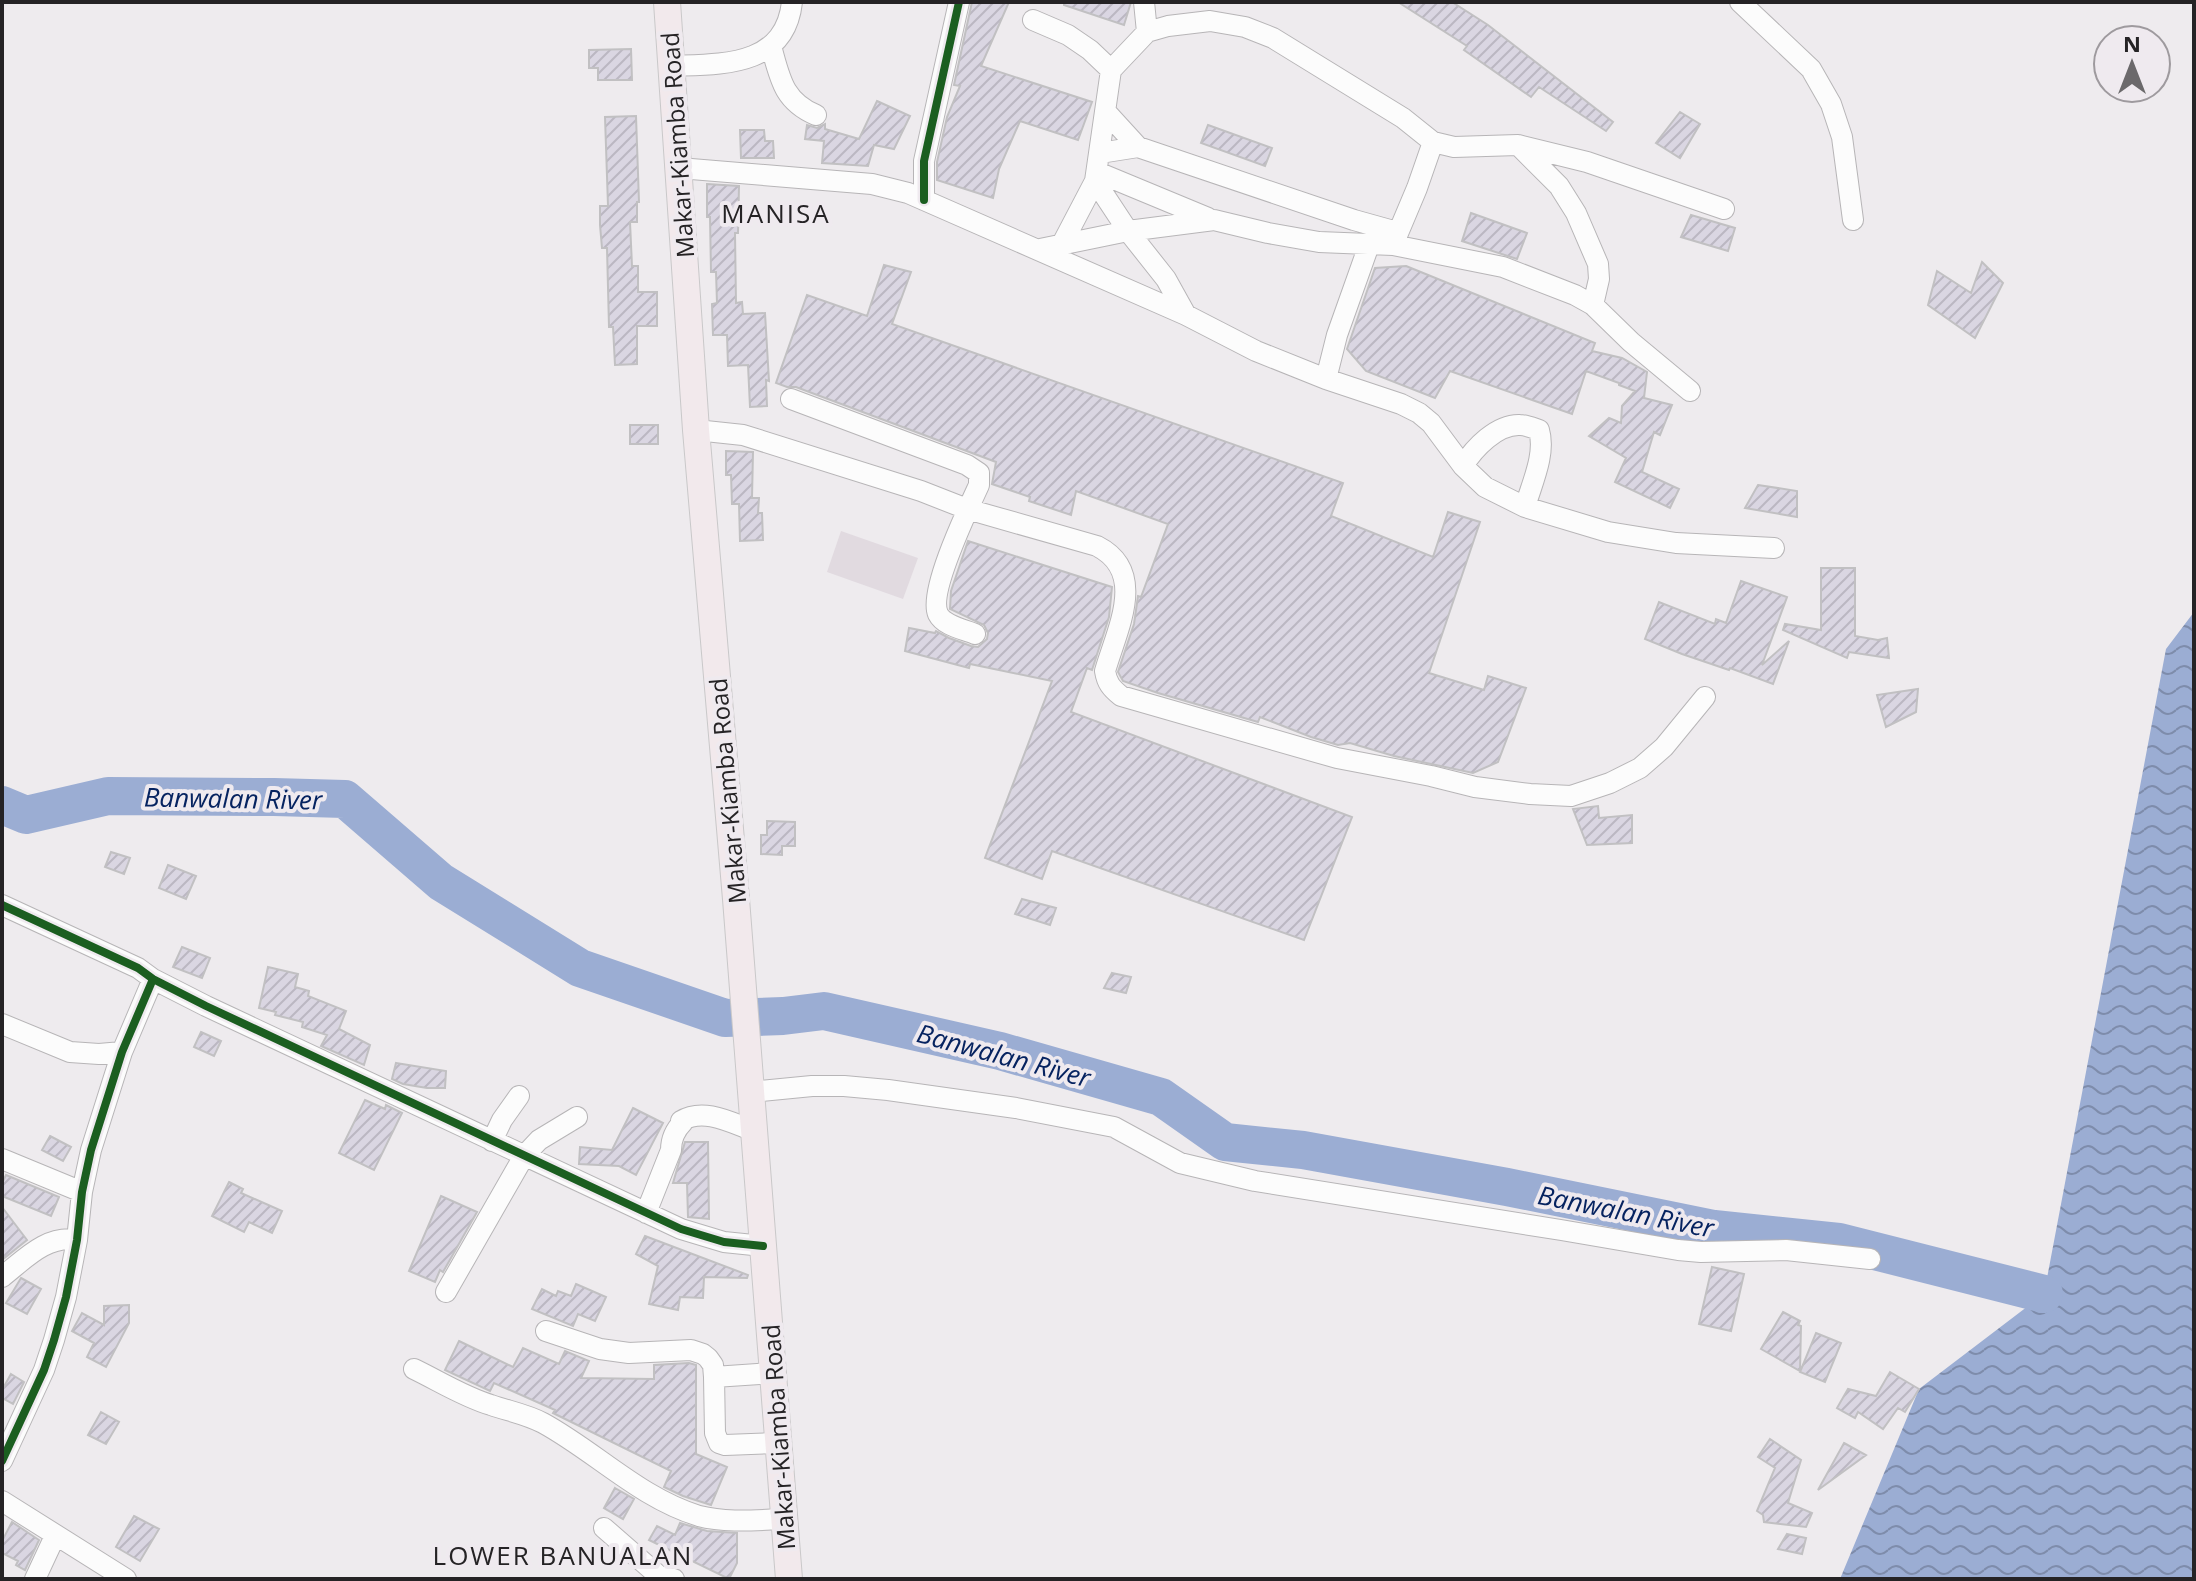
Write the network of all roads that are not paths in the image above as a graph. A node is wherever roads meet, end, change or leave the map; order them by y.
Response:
1 (667, 2) edge
2 (792, 2) edge
3 (959, 2) edge
4 (1144, 2) edge
5 (1740, 2) edge
6 (1033, 20) dead end
7 (1147, 32) junction
8 (771, 46) junction
9 (672, 66) junction
10 (1111, 70) junction
11 (1106, 112) junction
12 (816, 115) dead end
13 (1433, 142) junction
14 (1518, 145) junction
15 (1138, 147) junction
16 (679, 168) junction
17 (1097, 169) junction
18 (924, 200) junction
19 (1724, 209) dead end
20 (1214, 220) junction
21 (1853, 220) dead end
22 (1128, 231) junction
23 (1395, 238) junction
24 (1062, 244) junction
25 (1369, 245) junction
26 (1040, 249) junction
27 (1593, 305) junction
28 (1186, 315) junction
29 (1326, 379) junction
30 (1690, 391) dead end
31 (791, 399) dead end
32 (696, 430) junction
33 (1463, 466) junction
34 (1525, 507) junction
35 (967, 509) junction
36 (1774, 548) dead end
37 (975, 634) dead end
38 (1705, 697) dead end
39 (2, 905) edge
40 (153, 979) junction
41 (2, 1024) edge
42 (122, 1052) junction
43 (751, 1085) junction
44 (519, 1096) dead end
45 (577, 1117) dead end
46 (754, 1131) junction
47 (492, 1141) junction
48 (524, 1156) junction
49 (2, 1159) edge
50 (82, 1192) junction
51 (646, 1213) junction
52 (77, 1240) junction
53 (763, 1246) junction
54 (1870, 1259) dead end
55 (2, 1277) edge
56 (446, 1292) dead end
57 (546, 1331) dead end
58 (414, 1369) dead end
59 (773, 1373) junction
60 (714, 1377) junction
61 (778, 1443) junction
62 (2, 1461) edge
63 (2, 1501) edge
64 (784, 1519) junction
65 (604, 1528) dead end
66 (55, 1536) junction
67 (663, 1578) edge
68 (35, 1579) edge
69 (126, 1579) edge
70 (789, 1579) edge

1 - 9 main road, Makar-Kiamba Road
2 - 8 street
3 - 18 street
4 - 7 street
5 - 21 street
6 - 10 street
7 - 10 street
7 - 13 street
8 - 9 street
8 - 12 street
9 - 16 main road, Makar-Kiamba Road
10 - 11 street
11 - 15 street
11 - 17 street
13 - 14 street
13 - 23 street
14 - 19 street
14 - 27 street
15 - 17 street
15 - 23 street
16 - 18 street
16 - 32 main road, Makar-Kiamba Road
17 - 20 street
17 - 22 street
17 - 24 street
18 - 26 street
20 - 22 street
20 - 25 street
22 - 24 street
22 - 28 street
23 - 25 street
23 - 27 street
24 - 26 street
25 - 29 street
26 - 28 street
27 - 30 street
28 - 29 street
29 - 33 street
31 - 35 street
32 - 35 street
32 - 43 main road, Makar-Kiamba Road
33 - 34 street
33 - 34 street
34 - 36 street
35 - 37 street
35 - 38 street
39 - 40 street
40 - 42 street
40 - 47 street
41 - 42 street
42 - 50 street
43 - 46 main road, Makar-Kiamba Road
43 - 54 street
44 - 47 street
45 - 48 street
46 - 51 street
46 - 53 main road, Makar-Kiamba Road
47 - 48 street
48 - 51 street
48 - 56 street
49 - 50 street
50 - 52 street
51 - 53 street
52 - 55 street
52 - 62 street
53 - 59 main road, Makar-Kiamba Road
57 - 60 street
58 - 64 street
59 - 60 street
59 - 61 main road, Makar-Kiamba Road
60 - 61 street
61 - 64 main road, Makar-Kiamba Road
63 - 66 street
64 - 70 main road, Makar-Kiamba Road
65 - 67 street
66 - 68 street
66 - 69 street

